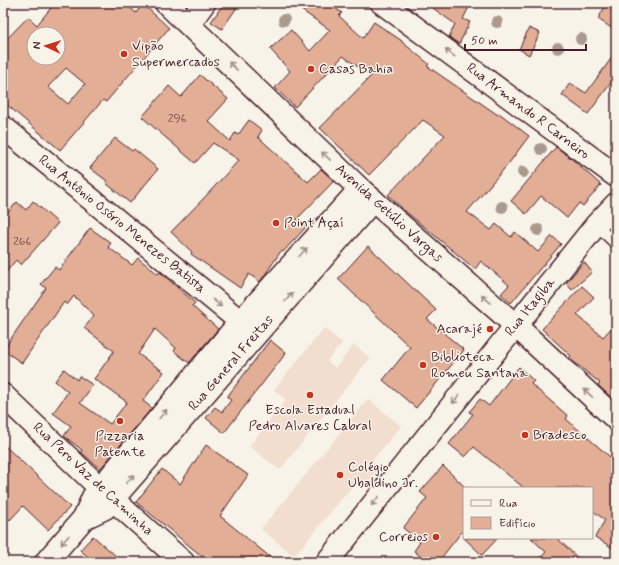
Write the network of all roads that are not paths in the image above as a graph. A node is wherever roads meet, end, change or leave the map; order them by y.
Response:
1 (166, 3) edge
2 (204, 3) edge
3 (382, 3) edge
4 (189, 24) junction
5 (3, 127) edge
6 (616, 176) edge
7 (366, 194) junction
8 (616, 204) edge
9 (596, 225) junction
10 (616, 244) edge
11 (515, 325) junction
12 (248, 328) junction
13 (3, 395) edge
14 (3, 415) edge
15 (616, 419) edge
16 (103, 498) junction
17 (46, 562) edge
18 (162, 562) edge
19 (183, 562) edge
20 (327, 562) edge

1 - 4 street, Avenida Getúlio Vargas
2 - 4 street
6 -> 3 street, Rua Armando R Carneiro
7 -> 4 street, Avenida Getúlio Vargas
5 -> 12 street, Rua Antônio Osório Menezes Batista
11 -> 7 street, Avenida Getúlio Vargas
12 -> 7 street, Rua General Freitas
8 - 9 street, Rua Itagiba
9 - 10 lane
9 - 11 street, Rua Itagiba
15 -> 11 street, Avenida Getúlio Vargas
11 -> 20 street, Rua Itagiba
16 -> 12 street, Rua General Freitas
13 - 16 street, Rua Pero Vaz de Caminha
14 - 16 street, Rua Pero Vaz de Caminha
16 -> 17 street, Rua General Freitas
16 - 18 street, Rua Pero Vaz de Caminha
16 - 19 street, Rua Pero Vaz de Caminha

